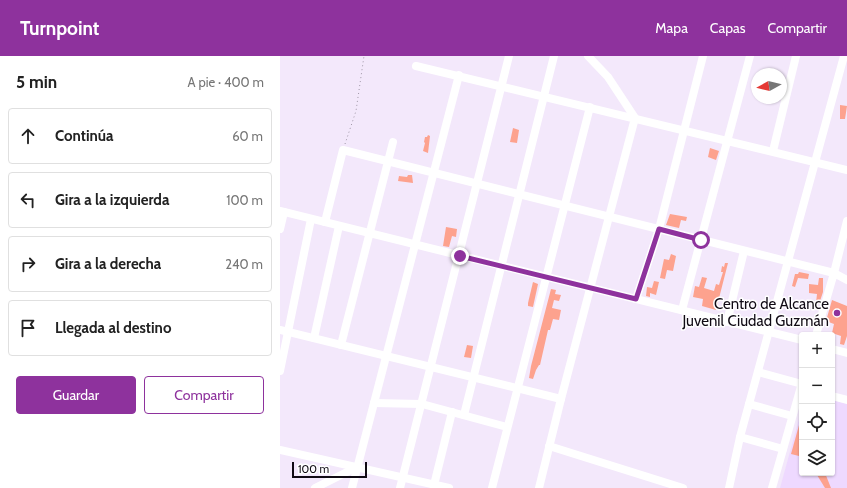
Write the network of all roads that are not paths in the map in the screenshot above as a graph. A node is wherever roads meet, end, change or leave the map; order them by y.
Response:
1 (509, 56) edge
2 (554, 56) edge
3 (588, 56) edge
4 (703, 56) edge
5 (750, 56) edge
6 (796, 56) edge
7 (844, 56) edge
8 (416, 66) dead end
9 (459, 75) junction
10 (502, 86) junction
11 (544, 96) junction
12 (590, 107) junction
13 (635, 118) junction
14 (685, 130) junction
15 (728, 141) junction
16 (393, 142) dead end
17 (773, 151) junction
18 (387, 161) junction
19 (815, 162) junction
20 (847, 170) edge
21 (434, 173) junction
22 (477, 184) junction
23 (519, 194) junction
24 (564, 206) junction
25 (282, 212) edge
26 (609, 217) junction
27 (311, 219) junction
28 (847, 220) edge
29 (325, 222) junction
30 (339, 226) junction
31 (659, 229) junction
32 (280, 230) edge
33 (369, 233) junction
34 (701, 240) junction
35 (415, 245) junction
36 (744, 251) junction
37 (460, 256) junction
38 (788, 262) junction
39 (501, 266) junction
40 (834, 273) junction
41 (546, 277) junction
42 (847, 280) edge
43 (590, 288) junction
44 (636, 299) junction
45 (682, 310) junction
46 (727, 322) junction
47 (284, 331) edge
48 (769, 332) junction
49 (817, 332) edge
50 (314, 338) junction
51 (799, 339) edge
52 (341, 345) junction
53 (835, 350) edge
54 (847, 353) edge
55 (386, 357) junction
56 (432, 368) junction
57 (280, 371) edge
58 (758, 372) junction
59 (473, 378) junction
60 (799, 385) edge
61 (517, 388) junction
62 (799, 395) edge
63 (835, 397) edge
64 (561, 399) junction
65 (847, 400) edge
66 (374, 403) junction
67 (422, 404) junction
68 (749, 404) junction
69 (452, 412) junction
70 (464, 415) junction
71 (792, 416) junction
72 (507, 427) junction
73 (740, 437) junction
74 (549, 446) junction
75 (783, 449) junction
76 (280, 450) edge
77 (357, 468) junction
78 (403, 478) junction
79 (428, 485) edge
80 (668, 486) edge
81 (315, 488) edge
82 (352, 488) edge
83 (400, 488) edge
84 (449, 488) edge
85 (492, 488) edge
86 (539, 488) edge
87 (683, 488) edge
88 (729, 488) edge
89 (772, 488) edge

1 - 10 street
2 - 11 street
3 - 13 street
4 - 14 street
5 - 15 street
6 - 17 street
7 - 19 street
8 - 9 street
9 - 10 street
9 - 21 street
10 - 11 street
10 - 22 street
11 - 12 street
11 - 23 street
12 - 13 street
12 - 24 street
13 - 14 street
13 - 26 street
14 - 15 street
14 - 31 street
15 - 17 street
15 - 34 street
16 - 18 street
17 - 19 street
18 - 21 street
18 - 29 street
18 - 33 street
19 - 20 street
19 - 38 street
21 - 22 street
21 - 35 street
22 - 23 street
22 - 37 street
23 - 24 street
23 - 39 street
24 - 26 street
24 - 41 street
25 - 27 street
25 - 32 street
26 - 31 street
26 - 43 street
27 - 29 street
27 - 47 street
28 - 40 street
29 - 30 street
30 - 33 street
30 - 50 street
31 - 34 street
31 - 44 street
33 - 35 street
33 - 52 street
34 - 36 street
34 - 45 street
35 - 37 street
35 - 55 street
36 - 38 street
36 - 46 street
37 - 39 street
37 - 56 street
38 - 40 street
38 - 48 street
39 - 41 street
39 - 59 street
40 - 42 street
40 - 49 street
41 - 43 street
41 - 61 street
43 - 44 street
43 - 64 street
44 - 45 street
45 - 46 street
46 - 48 street
47 - 50 street
47 - 57 street
48 - 51 street
48 - 58 street
50 - 52 street
52 - 55 street
53 - 54 street
55 - 56 street
55 - 66 street
56 - 59 street
56 - 67 street
58 - 60 street
58 - 68 street
59 - 61 street
59 - 70 street
61 - 64 street
61 - 72 street
62 - 71 street
63 - 65 street
64 - 74 street
66 - 67 street
66 - 77 street
67 - 69 street
67 - 78 street
68 - 71 street
68 - 73 street
69 - 70 street
69 - 79 street
70 - 72 street
71 - 75 street
72 - 85 street
73 - 75 street
73 - 88 street
74 - 80 street
74 - 86 street
75 - 89 street
76 - 77 street
77 - 78 street
77 - 81 street
77 - 82 street
78 - 79 street
78 - 83 street
79 - 84 street
80 - 87 street

